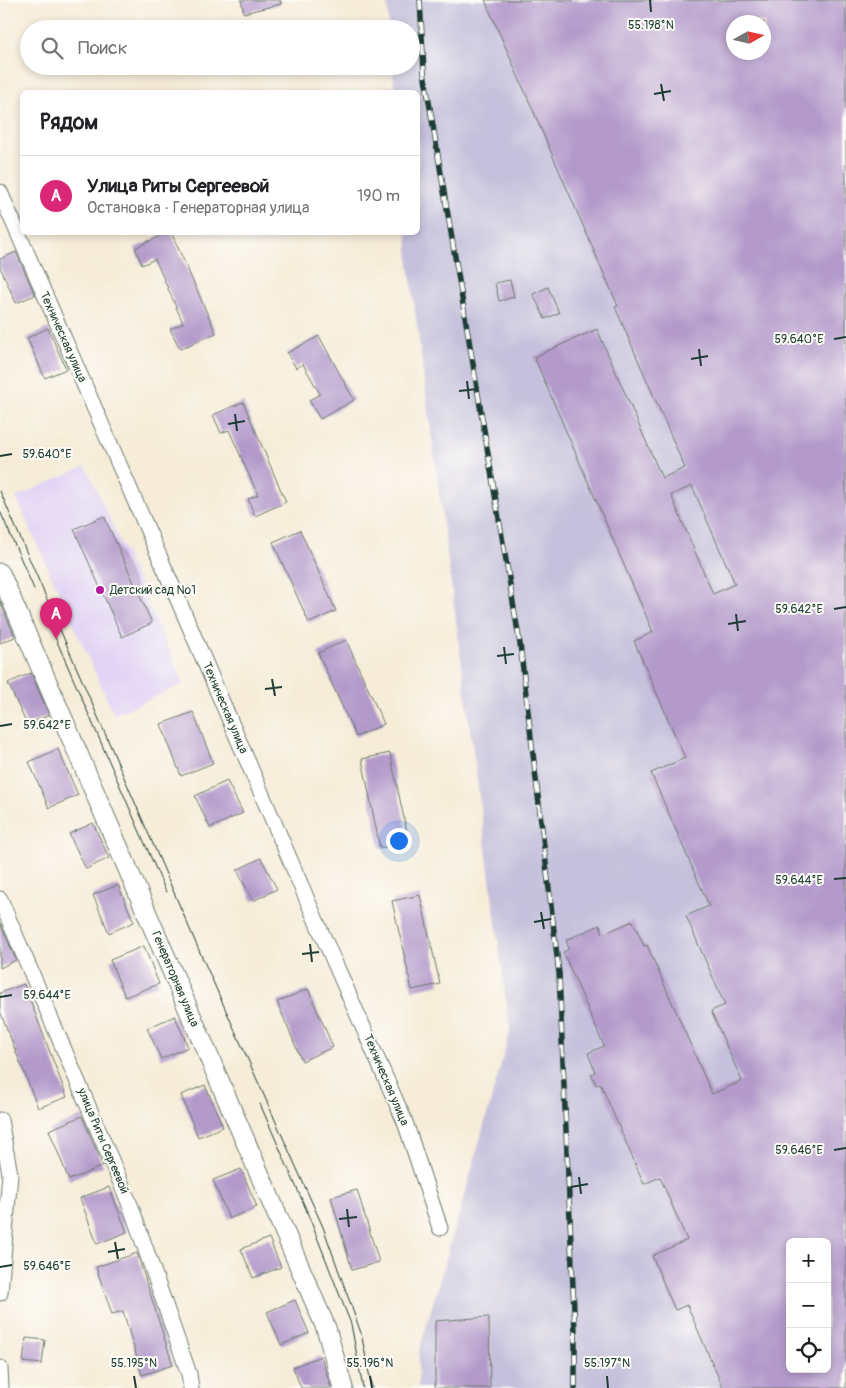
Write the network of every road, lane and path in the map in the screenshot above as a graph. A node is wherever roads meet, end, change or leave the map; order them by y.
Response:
1 (0, 192) edge
2 (0, 573) edge
3 (0, 899) edge
4 (0, 1120) edge
5 (440, 1228) dead end
6 (0, 1293) edge
7 (0, 1368) edge
8 (2, 1388) edge
9 (191, 1388) edge
10 (343, 1388) edge

1 - 5 street, Техническая улица
2 - 10 main road, Генераторная улица
3 - 9 street, улица Риты Сергеевой
4 - 6 street
7 - 8 street

